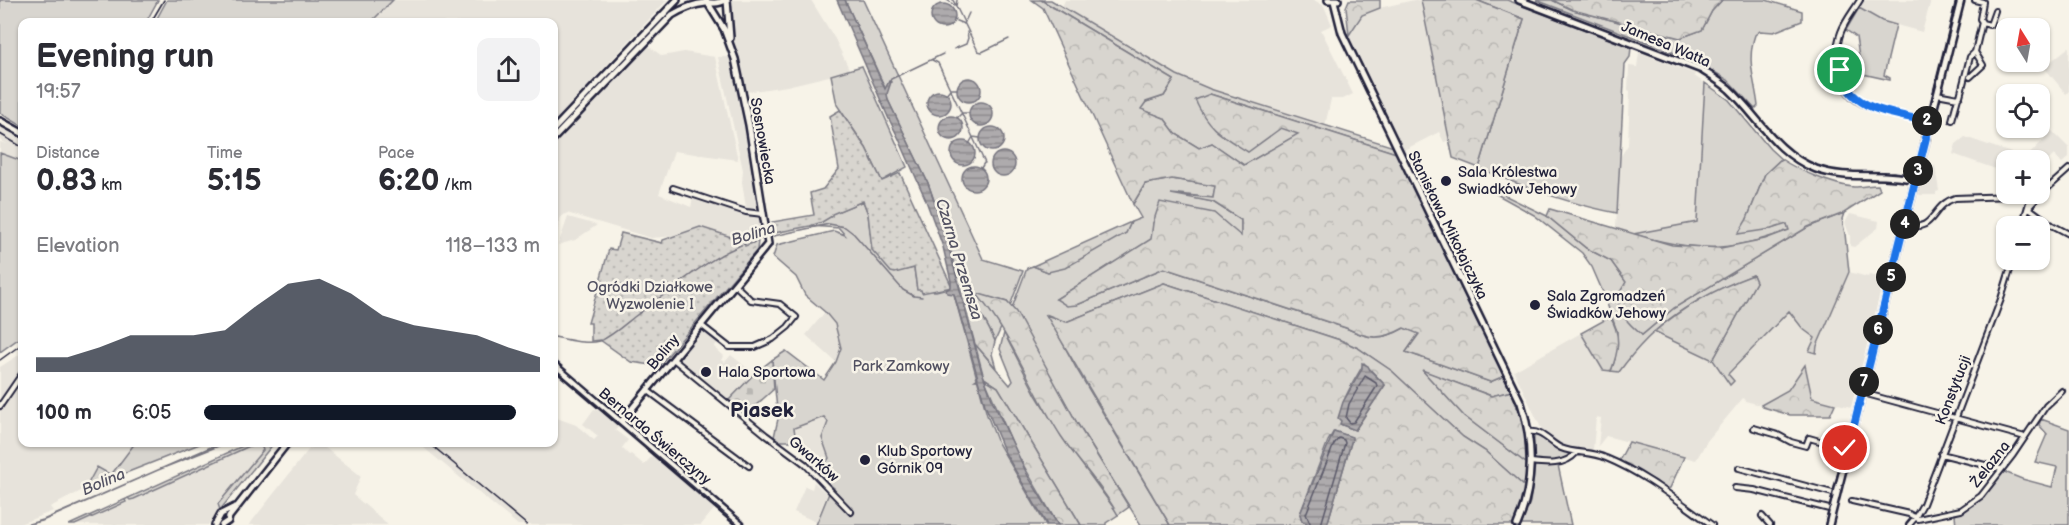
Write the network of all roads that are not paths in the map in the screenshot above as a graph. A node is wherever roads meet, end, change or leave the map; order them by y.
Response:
1 (677, 0) edge
2 (726, 0) edge
3 (1334, 0) edge
4 (1519, 0) edge
5 (1860, 0) edge
6 (1961, 0) edge
7 (1975, 0) edge
8 (707, 1) edge
9 (1984, 1) edge
10 (1995, 11) dead end
11 (1982, 23) junction
12 (731, 46) junction
13 (1975, 52) junction
14 (620, 65) junction
15 (1970, 77) dead end
16 (1937, 94) junction
17 (1958, 98) junction
18 (1952, 120) dead end
19 (0, 121) edge
20 (1930, 122) junction
21 (558, 125) edge
22 (18, 131) edge
23 (558, 134) edge
24 (2069, 169) edge
25 (1916, 180) junction
26 (2050, 186) edge
27 (673, 188) dead end
28 (1996, 197) edge
29 (2029, 204) edge
30 (2032, 204) edge
31 (2028, 208) junction
32 (763, 214) junction
33 (2025, 216) edge
34 (1905, 225) junction
35 (2069, 234) edge
36 (768, 242) joint
37 (2010, 270) edge
38 (735, 285) junction
39 (701, 326) junction
40 (673, 359) junction
41 (558, 368) edge
42 (18, 380) edge
43 (647, 390) junction
44 (2062, 391) dead end
45 (1862, 392) junction
46 (0, 406) edge
47 (1955, 419) junction
48 (621, 422) junction
49 (1754, 428) dead end
50 (1529, 432) junction
51 (2025, 437) junction
52 (284, 447) edge
53 (1848, 449) junction
54 (1576, 453) junction
55 (1941, 454) junction
56 (1530, 462) junction
57 (749, 466) dead end
58 (1739, 468) dead end
59 (2002, 469) junction
60 (1735, 488) dead end
61 (1836, 494) junction
62 (1852, 501) dead end
63 (1833, 510) junction
64 (851, 512) dead end
65 (1762, 516) dead end
66 (1915, 518) junction
67 (222, 522) edge
68 (215, 525) edge
69 (741, 525) edge
70 (1517, 525) edge
71 (1712, 525) edge
72 (1770, 525) edge
73 (1829, 525) edge
74 (1909, 525) edge

1 - 14 street
2 - 8 street, Sosnowiecka
2 - 12 street, Sosnowiecka
3 - 50 street, Stanisława Mikołajczyka
4 - 25 street, Jamesa Watta
5 - 20 street
6 - 16 street
7 - 9 street
8 - 12 street, Sosnowiecka
8 - 14 street
9 - 11 street
10 - 11 street
11 - 13 street
12 - 32 street, Sosnowiecka
13 - 15 street
13 - 17 street
14 - 21 street
14 - 23 street
16 - 17 street
16 - 20 street
17 - 18 street
19 - 22 street
20 - 25 street
24 - 26 street
25 - 34 street
27 - 32 street
28 - 34 street
29 - 31 street
30 - 31 street
31 - 33 street
31 - 35 street
32 - 36 street, Sosnowiecka
34 - 45 street
36 - 38 street, Boliny
37 - 47 street, Konstytucji
38 - 39 street, Boliny
38 - 39 street
39 - 40 street, Boliny
40 - 43 street, Boliny
40 - 64 street, Gwarków
41 - 48 street, Bernarda Świerczyny
42 - 46 street
43 - 48 street, Boliny
43 - 57 street
44 - 51 street, Żelazna
45 - 47 street
45 - 53 street
47 - 51 street
47 - 55 street, Konstytucji
48 - 69 street, Bernarda Świerczyny
49 - 53 street
50 - 54 street
50 - 56 street, Stanisława Mikołajczyka
51 - 59 street, Żelazna
52 - 67 street
53 - 61 street
54 - 56 street
54 - 71 street
55 - 59 street
55 - 66 street, Konstytucji
56 - 70 street, Stanisława Mikołajczyka
58 - 61 street
59 - 66 street, Żelazna
60 - 63 street
61 - 63 street
62 - 66 street
63 - 73 street
65 - 72 street
66 - 74 street, Konstytucji
67 - 68 street

